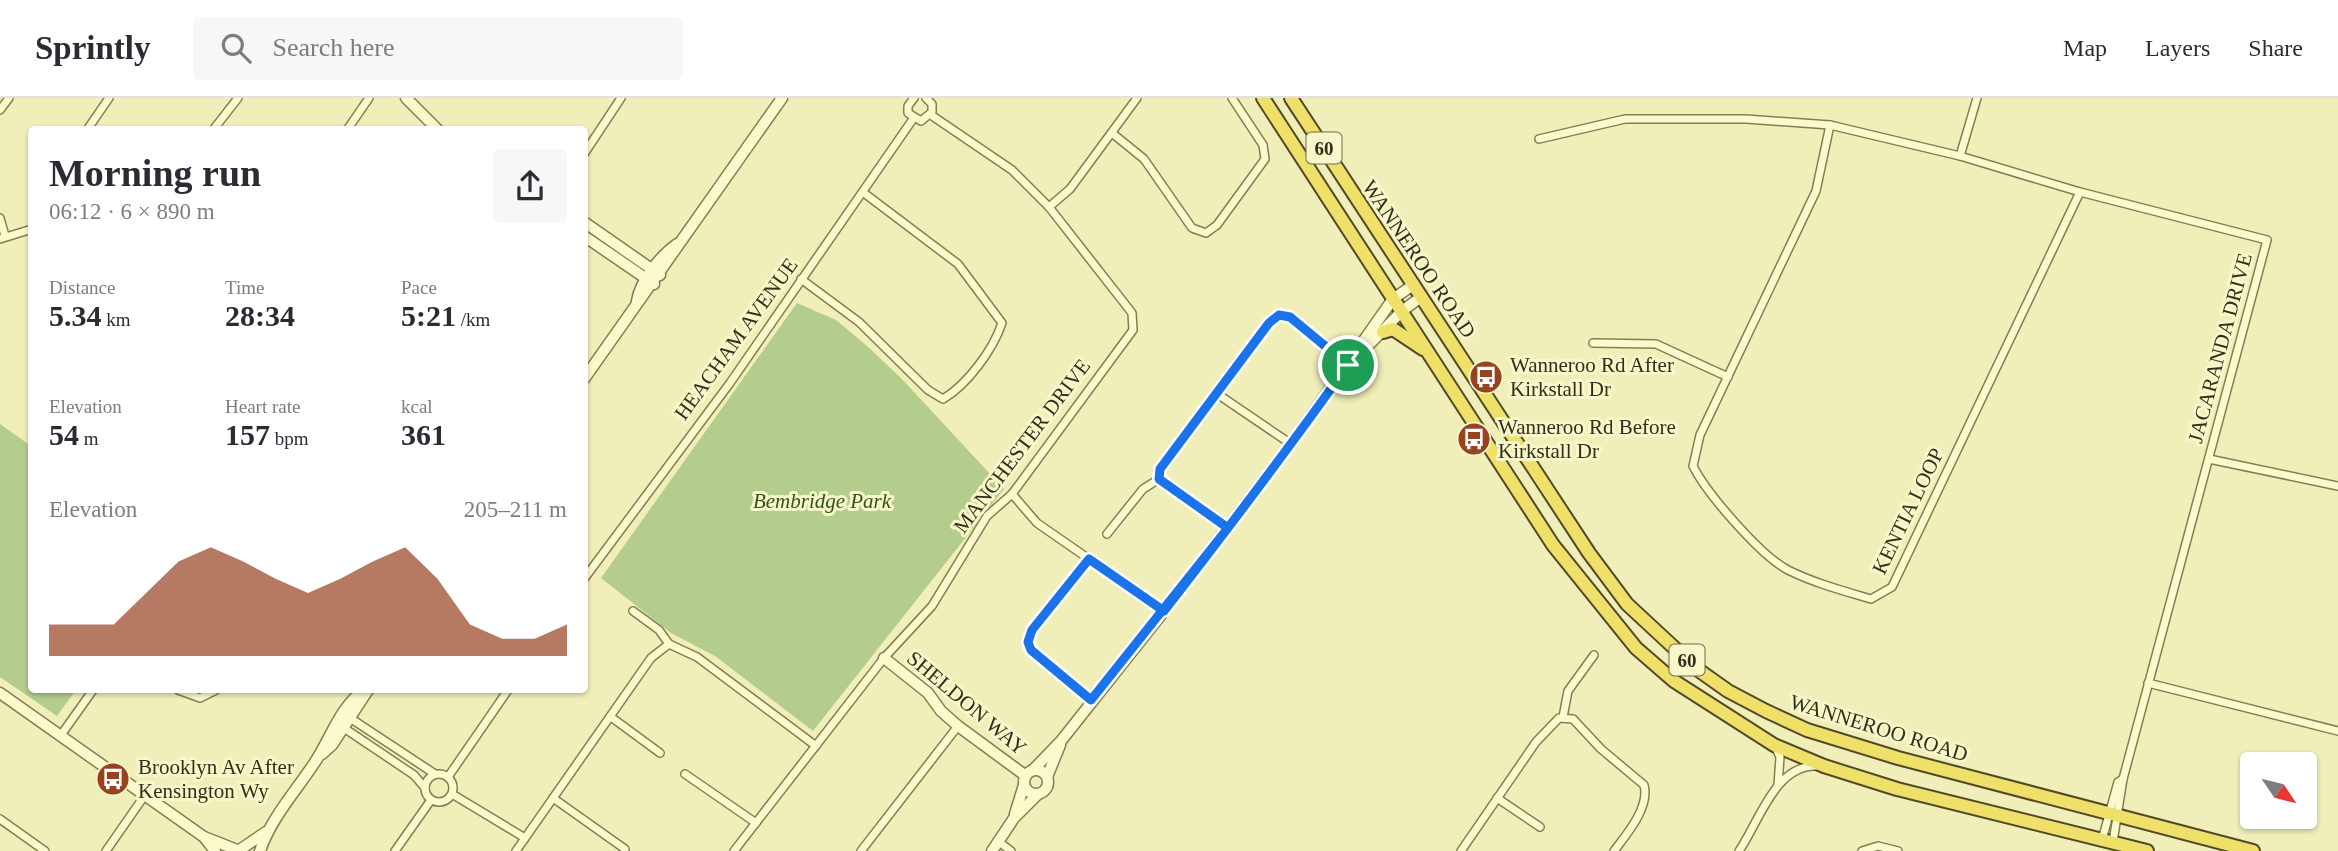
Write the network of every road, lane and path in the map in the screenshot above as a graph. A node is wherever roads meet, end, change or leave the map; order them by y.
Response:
1 (9, 98) edge
2 (109, 98) edge
3 (238, 98) edge
4 (369, 98) edge
5 (406, 98) edge
6 (621, 98) edge
7 (782, 98) edge
8 (927, 98) edge
9 (1137, 98) edge
10 (1232, 98) edge
11 (1263, 98) edge
12 (1291, 98) edge
13 (1977, 98) edge
14 (908, 99) edge
15 (0, 110) edge
16 (931, 116) junction
17 (913, 119) junction
18 (1830, 125) junction
19 (90, 126) edge
20 (216, 126) edge
21 (350, 126) edge
22 (434, 126) edge
23 (1112, 133) junction
24 (1539, 139) dead end
25 (588, 148) edge
26 (1960, 156) junction
27 (2080, 192) junction
28 (864, 193) junction
29 (1049, 207) junction
30 (0, 218) edge
31 (588, 225) edge
32 (28, 230) edge
33 (3, 237) edge
34 (588, 238) edge
35 (654, 277) junction
36 (800, 279) junction
37 (1413, 285) junction
38 (1421, 297) junction
39 (1394, 299) junction
40 (1402, 311) junction
41 (1383, 332) junction
42 (1593, 343) dead end
43 (1431, 356) junction
44 (1348, 365) junction
45 (588, 373) edge
46 (1728, 377) junction
47 (1216, 393) junction
48 (1291, 444) junction
49 (2209, 459) junction
50 (1159, 479) junction
51 (2338, 486) edge
52 (1012, 494) junction
53 (1228, 528) junction
54 (1107, 534) dead end
55 (1089, 559) junction
56 (588, 574) edge
57 (633, 611) dead end
58 (1164, 611) junction
59 (669, 644) junction
60 (1594, 655) dead end
61 (884, 658) junction
62 (2148, 683) junction
63 (0, 693) edge
64 (91, 693) edge
65 (186, 693) edge
66 (210, 693) edge
67 (364, 693) edge
68 (506, 693) edge
69 (1091, 700) junction
70 (347, 716) junction
71 (611, 717) junction
72 (1563, 717) junction
73 (340, 726) junction
74 (958, 726) junction
75 (2338, 731) edge
76 (61, 736) junction
77 (1062, 741) junction
78 (1774, 745) junction
79 (816, 746) junction
80 (660, 753) dead end
81 (1824, 766) junction
82 (685, 774) dead end
83 (435, 775) junction
84 (448, 777) junction
85 (1028, 777) junction
86 (1048, 777) junction
87 (1778, 786) junction
88 (425, 788) junction
89 (452, 794) junction
90 (1038, 794) junction
91 (145, 795) junction
92 (553, 798) junction
93 (1497, 798) junction
94 (431, 800) junction
95 (2114, 812) junction
96 (1014, 818) junction
97 (0, 819) edge
98 (756, 822) junction
99 (1540, 827) dead end
100 (267, 832) junction
101 (204, 837) junction
102 (525, 838) junction
103 (2107, 841) junction
104 (999, 842) junction
105 (625, 849) dead end
106 (241, 850) edge
107 (45, 851) edge
108 (106, 851) edge
109 (215, 851) edge
110 (260, 851) edge
111 (395, 851) edge
112 (516, 851) edge
113 (734, 851) edge
114 (862, 851) edge
115 (992, 851) edge
116 (1011, 851) edge
117 (1461, 851) edge
118 (1614, 851) edge
119 (1739, 851) edge
120 (1862, 851) edge
121 (1898, 851) edge
122 (2147, 851) edge
123 (2253, 851) edge

1 - 15 street
2 - 19 street
3 - 20 street
4 - 21 street
5 - 22 street
6 - 25 street
7 - 35 street
8 - 16 street
9 - 23 street
10 - 23 street
11 - 39 highway, WANNEROO ROAD / 60
12 - 37 highway, WANNEROO ROAD / 60
13 - 26 street
14 - 17 street
16 - 17 street
16 - 29 street, MANCHESTER DRIVE
17 - 28 street, HEACHAM AVENUE
18 - 24 street, JACARANDA DRIVE
18 - 26 street, JACARANDA DRIVE
18 - 46 street, KENTIA LOOP
23 - 29 street
26 - 27 street, JACARANDA DRIVE
27 - 46 street, KENTIA LOOP
27 - 49 street, JACARANDA DRIVE
28 - 36 street, HEACHAM AVENUE
28 - 36 street
29 - 52 street, MANCHESTER DRIVE
30 - 33 street
31 - 35 street
32 - 33 street
34 - 35 street
35 - 45 street
36 - 56 street, HEACHAM AVENUE
37 - 38 highway, WANNEROO ROAD / 60
37 - 39 street
38 - 40 street
38 - 95 highway, WANNEROO ROAD / 60
39 - 40 highway, WANNEROO ROAD / 60
39 - 44 street
40 - 41 street
40 - 43 highway, WANNEROO ROAD / 60
41 - 43 highway
41 - 44 street
42 - 46 street
43 - 78 highway, WANNEROO ROAD / 60
44 - 47 street
44 - 48 street
47 - 48 street
47 - 50 street
48 - 53 street
49 - 51 street
49 - 62 street, JACARANDA DRIVE
50 - 53 street
50 - 54 street
52 - 55 street
52 - 61 street, MANCHESTER DRIVE
53 - 58 street
55 - 58 street
55 - 69 street
57 - 59 street
58 - 69 street
59 - 71 street
59 - 79 street
60 - 72 street
61 - 74 street, SHELDON WAY
61 - 79 street, MANCHESTER DRIVE
62 - 75 street
62 - 95 street, JACARANDA DRIVE
63 - 76 street
64 - 76 street
65 - 66 street
67 - 70 street
68 - 84 street
69 - 77 street
70 - 73 street
70 - 83 street
71 - 80 street
71 - 92 street
72 - 93 street
72 - 118 street
73 - 88 street
73 - 100 street
74 - 85 street, SHELDON WAY
74 - 114 street
76 - 91 street
77 - 85 street
77 - 86 street
78 - 81 highway, WANNEROO ROAD / 60
78 - 87 street
79 - 98 street, MANCHESTER DRIVE
81 - 87 street
81 - 103 highway, WANNEROO ROAD / 60
82 - 98 street
83 - 84 street
83 - 88 street
84 - 89 street
85 - 86 street
85 - 90 street
85 - 96 street
86 - 90 street
87 - 119 street
88 - 94 street
89 - 94 street
89 - 102 street
90 - 96 street
91 - 101 street
91 - 108 street
92 - 102 street
92 - 105 street
93 - 99 street
93 - 117 street
94 - 111 street
95 - 103 street, JACARANDA DRIVE
95 - 123 highway, WANNEROO ROAD / 60
96 - 104 street
97 - 107 street
98 - 113 street, MANCHESTER DRIVE
100 - 106 street
100 - 110 street
101 - 106 street
101 - 109 street
102 - 112 street
103 - 122 highway, WANNEROO ROAD / 60
104 - 115 street
104 - 116 street
120 - 121 street

